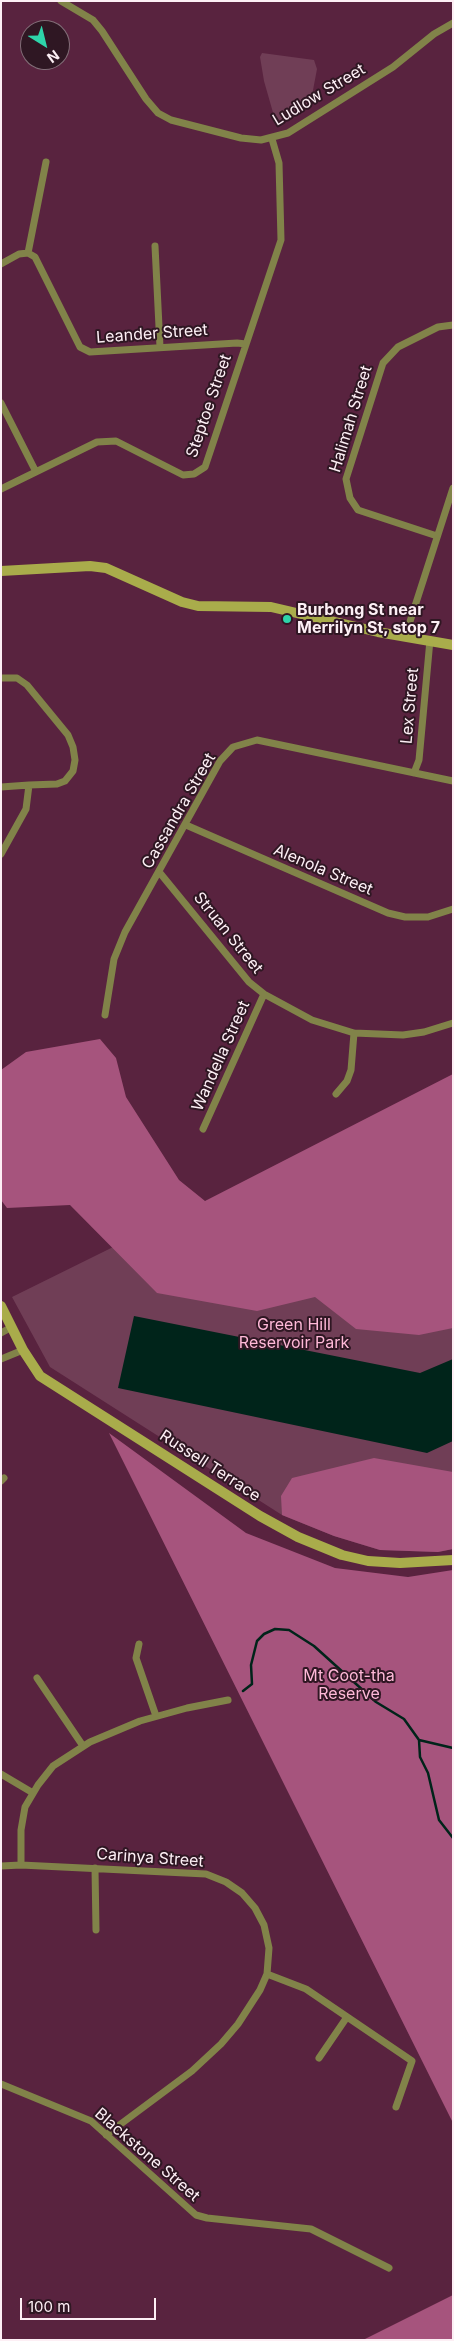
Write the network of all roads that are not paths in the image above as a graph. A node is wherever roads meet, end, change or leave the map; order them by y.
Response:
1 (61, 1) edge
2 (453, 23) edge
3 (272, 139) junction
4 (46, 162) dead end
5 (155, 246) dead end
6 (28, 253) junction
7 (1, 264) edge
8 (453, 325) edge
9 (246, 344) junction
10 (160, 347) junction
11 (1, 403) edge
12 (36, 472) junction
13 (453, 488) edge
14 (1, 489) edge
15 (437, 536) junction
16 (1, 571) edge
17 (405, 637) junction
18 (430, 640) junction
19 (453, 645) edge
20 (1, 678) edge
21 (414, 773) junction
22 (453, 782) edge
23 (29, 785) junction
24 (1, 787) edge
25 (186, 825) junction
26 (1, 854) edge
27 (160, 873) junction
28 (453, 909) edge
29 (264, 994) junction
30 (104, 1015) dead end
31 (453, 1023) edge
32 (354, 1033) junction
33 (336, 1094) dead end
34 (204, 1129) dead end
35 (1, 1306) edge
36 (12, 1327) junction
37 (1, 1333) edge
38 (23, 1350) junction
39 (1, 1359) edge
40 (453, 1560) edge
41 (139, 1644) dead end
42 (37, 1678) dead end
43 (228, 1700) dead end
44 (156, 1716) junction
45 (83, 1746) junction
46 (1, 1774) edge
47 (33, 1793) junction
48 (21, 1865) junction
49 (1, 1866) edge
50 (95, 1868) junction
51 (96, 1930) dead end
52 (267, 1974) junction
53 (347, 2017) junction
54 (318, 2058) dead end
55 (1, 2084) edge
56 (396, 2107) dead end
57 (106, 2135) junction
58 (389, 2268) dead end

1 - 3 street, Ludlow Street
2 - 3 street, Ludlow Street
3 - 9 street, Steptoe Street
4 - 6 street
5 - 10 street
6 - 7 street
6 - 10 street, Leander Street
8 - 15 street, Halimah Street
9 - 10 street, Leander Street
9 - 12 street, Steptoe Street
11 - 12 street
12 - 14 street, Steptoe Street
13 - 15 street
15 - 17 street
16 - 17 main road
17 - 18 main road
18 - 19 main road
18 - 21 street, Lex Street
20 - 23 street
21 - 22 street, Cassandra Street
21 - 25 street, Cassandra Street
23 - 24 street
23 - 26 street
25 - 27 street, Cassandra Street
25 - 28 street, Alenola Street
27 - 29 street, Struan Street
27 - 30 street, Cassandra Street
29 - 32 street, Struan Street
29 - 34 street, Wandella Street
31 - 32 street, Struan Street
32 - 33 street
35 - 36 main road, Russell Terrace
36 - 37 street
36 - 38 main road, Russell Terrace
38 - 39 street
38 - 40 main road, Russell Terrace
41 - 44 street
42 - 45 street
43 - 44 street
44 - 45 street
45 - 47 street
46 - 47 street
47 - 48 street
48 - 49 street, Carinya Street
48 - 50 street, Carinya Street
50 - 51 street
50 - 52 street, Carinya Street
52 - 53 street
52 - 57 street, Carinya Street
53 - 54 street
53 - 56 street
55 - 57 street, Blackstone Street
57 - 58 street, Blackstone Street

